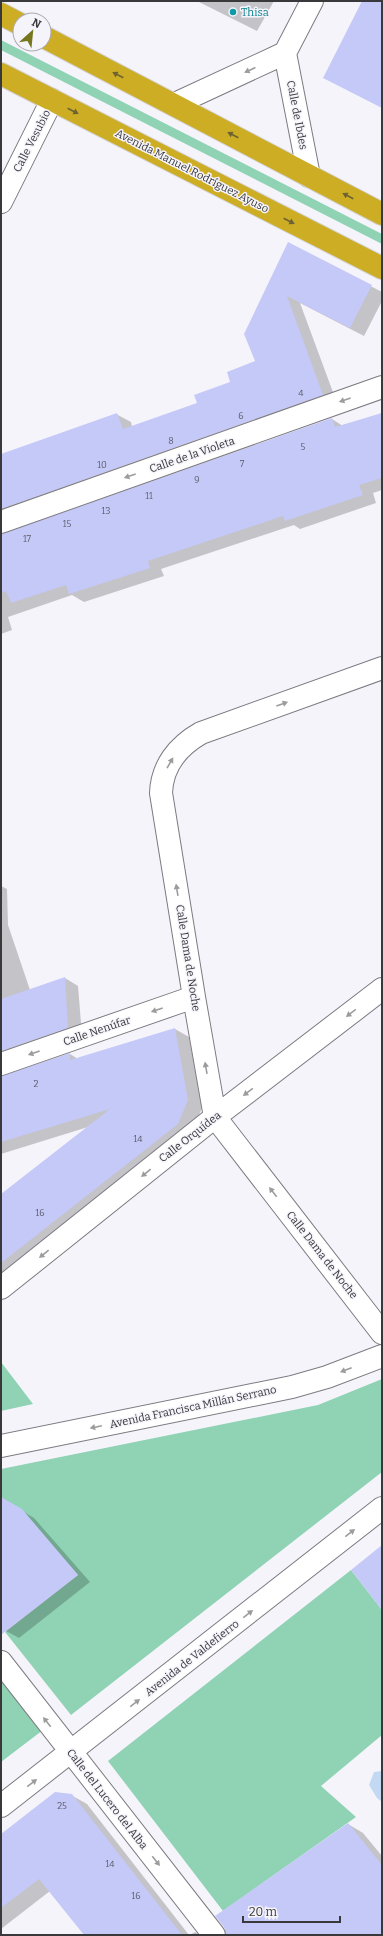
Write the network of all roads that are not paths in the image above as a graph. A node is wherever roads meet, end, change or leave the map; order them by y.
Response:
1 (312, 1) edge
2 (1, 14) edge
3 (12, 20) edge
4 (52, 40) edge
5 (285, 53) junction
6 (1, 74) edge
7 (52, 100) junction
8 (175, 104) junction
9 (309, 176) junction
10 (1, 202) edge
11 (382, 214) edge
12 (382, 268) edge
13 (382, 387) edge
14 (1, 522) edge
15 (382, 668) edge
16 (382, 990) edge
17 (194, 997) junction
18 (1, 1064) edge
19 (215, 1117) junction
20 (1, 1288) edge
21 (382, 1333) edge
22 (382, 1356) edge
23 (1, 1446) edge
24 (382, 1508) edge
25 (1, 1662) edge
26 (71, 1753) junction
27 (1, 1806) edge
28 (214, 1935) edge

1 - 5 street
2 - 3 highway
8 -> 4 highway
5 -> 8 street
5 - 9 street, Calle de Ibdes
6 - 7 highway, Avenida Manuel Rodríguez Ayuso
7 - 10 street, Calle Vesubio
7 -> 12 highway, Avenida Manuel Rodríguez Ayuso
9 -> 8 highway
11 -> 9 highway
13 -> 14 street, Calle de la Violeta
17 -> 15 street, Calle Dama de Noche
16 -> 19 street, Calle Orquídea
17 -> 18 street, Calle Nenúfar
19 -> 17 street, Calle Dama de Noche
19 -> 20 street, Calle Orquídea
21 -> 19 street, Calle Dama de Noche
22 -> 23 street, Avenida Francisca Millán Serrano
26 -> 24 street, Avenida de Valdefierro
26 -> 25 street, Calle del Lucero del Alba
27 -> 26 street, Avenida de Valdefierro
26 -> 28 street, Calle del Lucero del Alba

